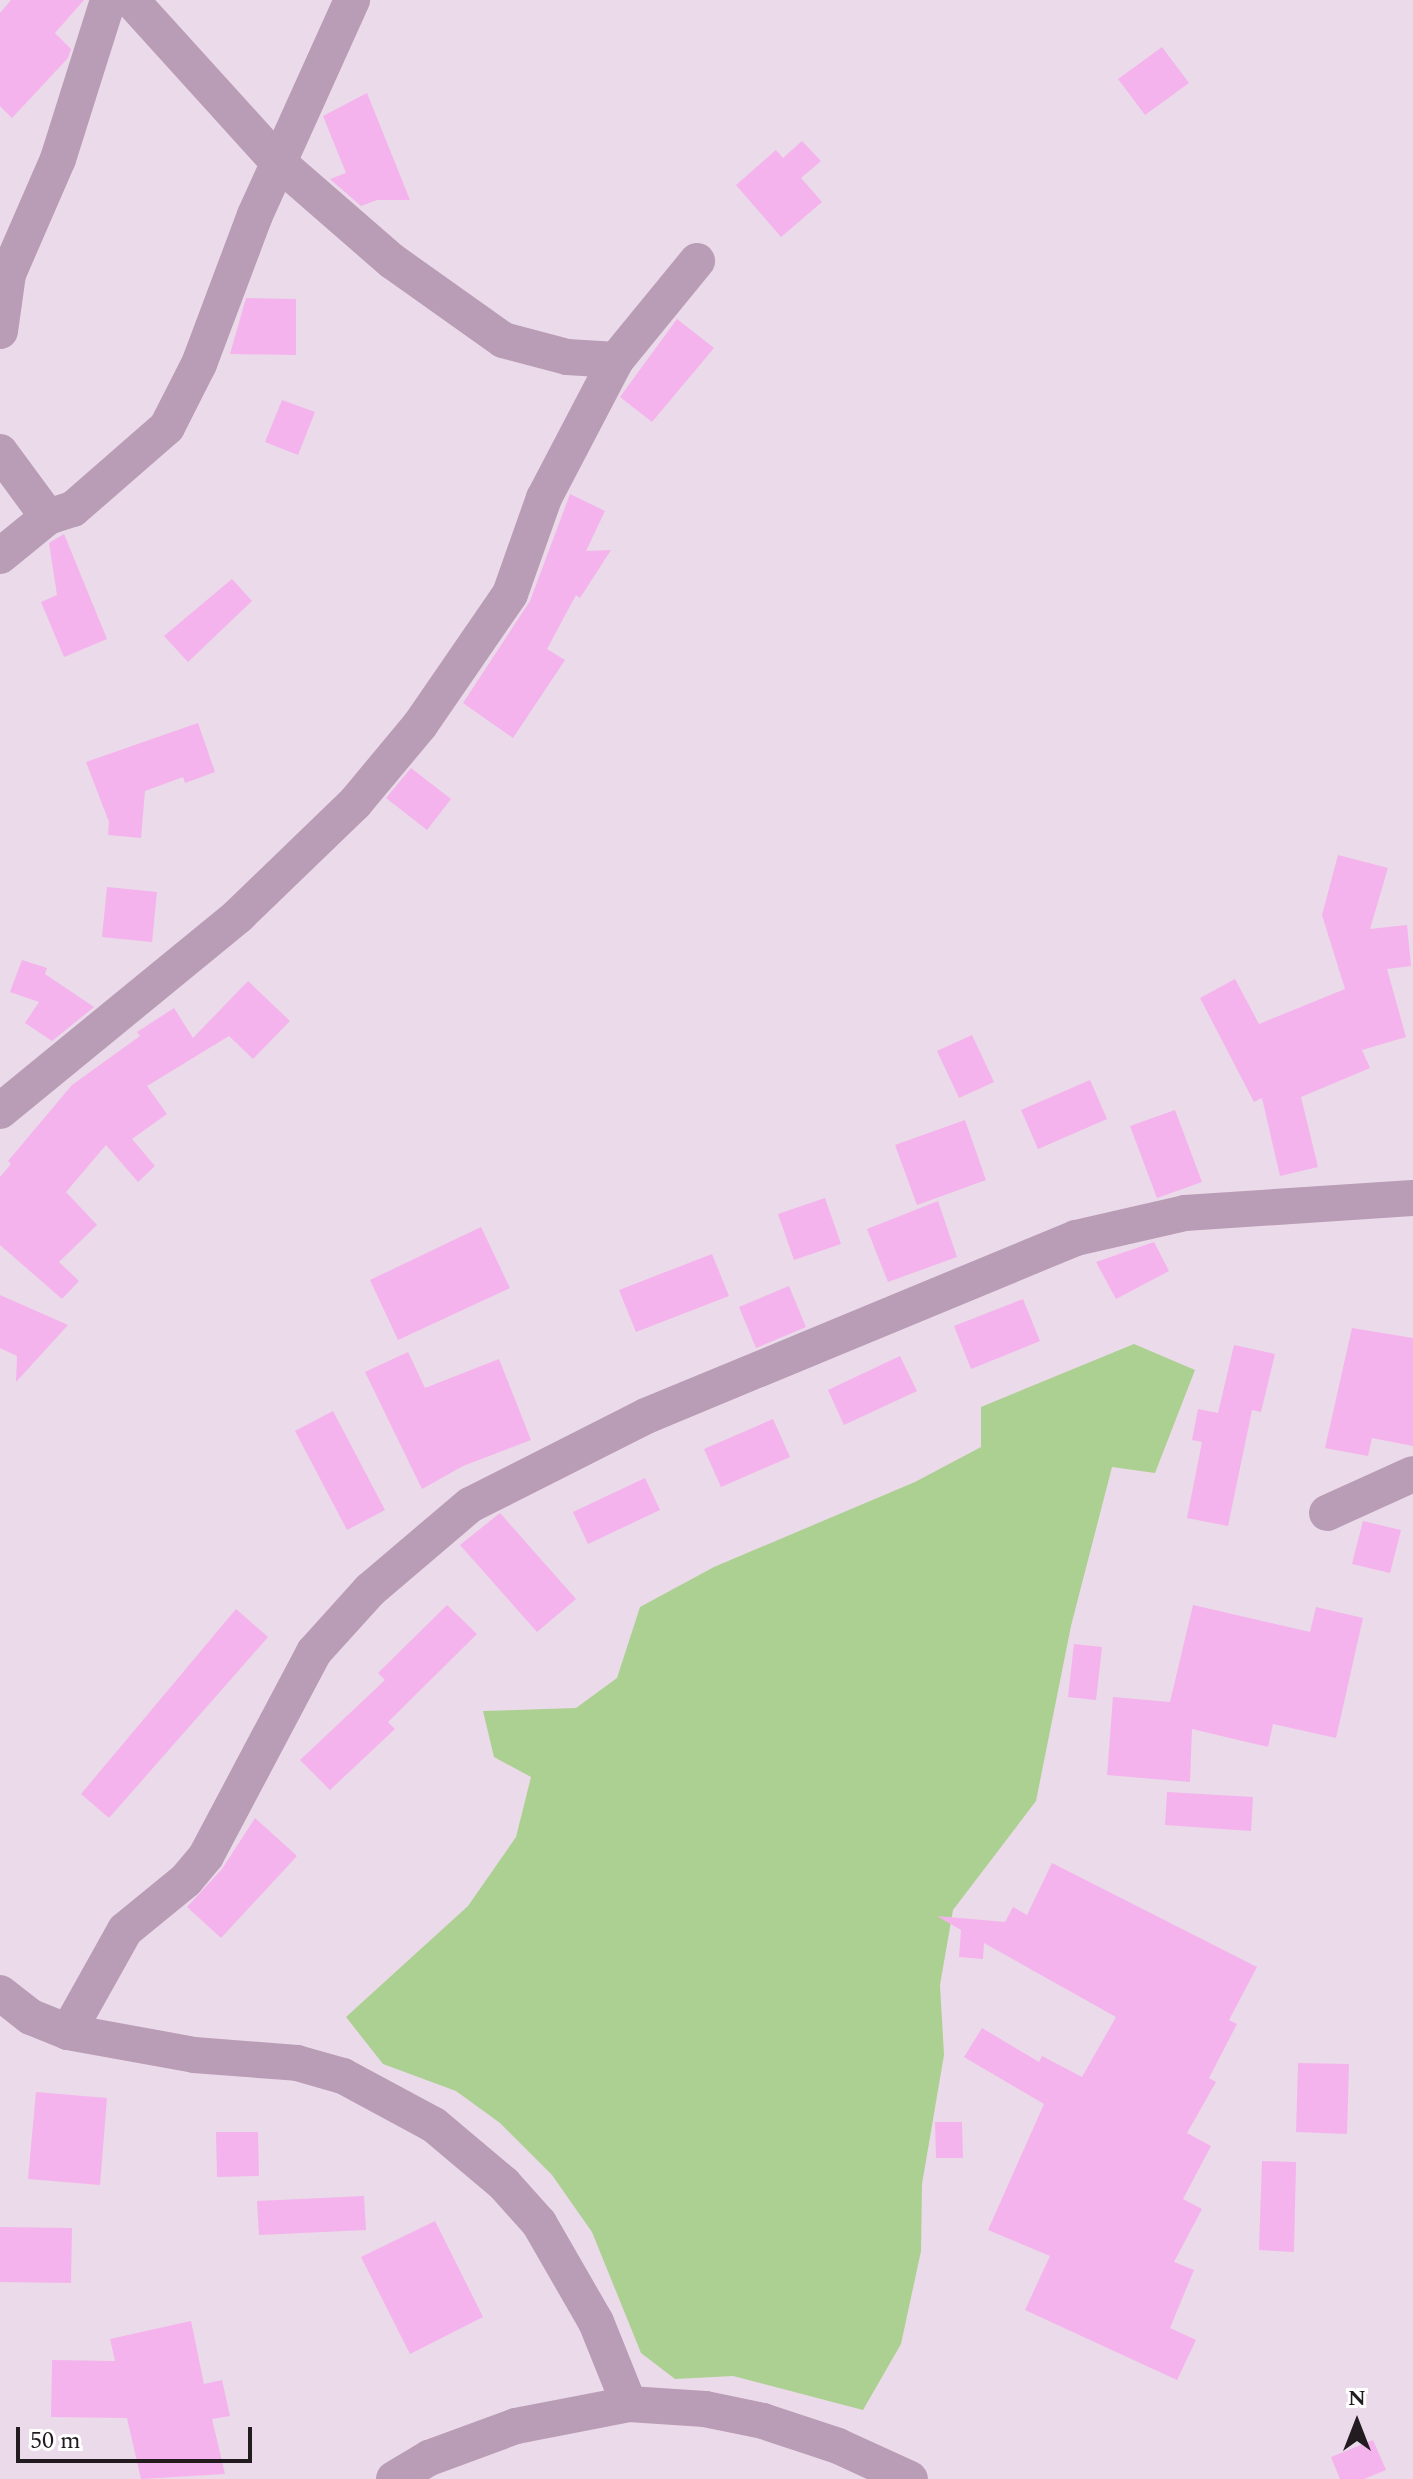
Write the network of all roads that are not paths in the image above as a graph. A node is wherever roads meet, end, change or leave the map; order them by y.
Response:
1 (108, 0) edge
2 (131, 0) edge
3 (352, 0) edge
4 (278, 162) junction
5 (697, 261) dead end
6 (0, 331) edge
7 (616, 360) junction
8 (0, 452) edge
9 (48, 517) junction
10 (0, 556) edge
11 (0, 1111) edge
12 (1413, 1198) edge
13 (1413, 1474) edge
14 (1327, 1513) dead end
15 (0, 1993) edge
16 (68, 2032) junction
17 (629, 2404) junction
18 (394, 2479) edge
19 (910, 2479) edge

1 - 6 street
2 - 4 street
3 - 4 street
4 - 7 street
4 - 9 street
5 - 7 street
7 - 11 street
8 - 9 street
9 - 10 street
12 - 16 street
13 - 14 street
15 - 16 street
16 - 17 street
17 - 18 street
17 - 19 street

